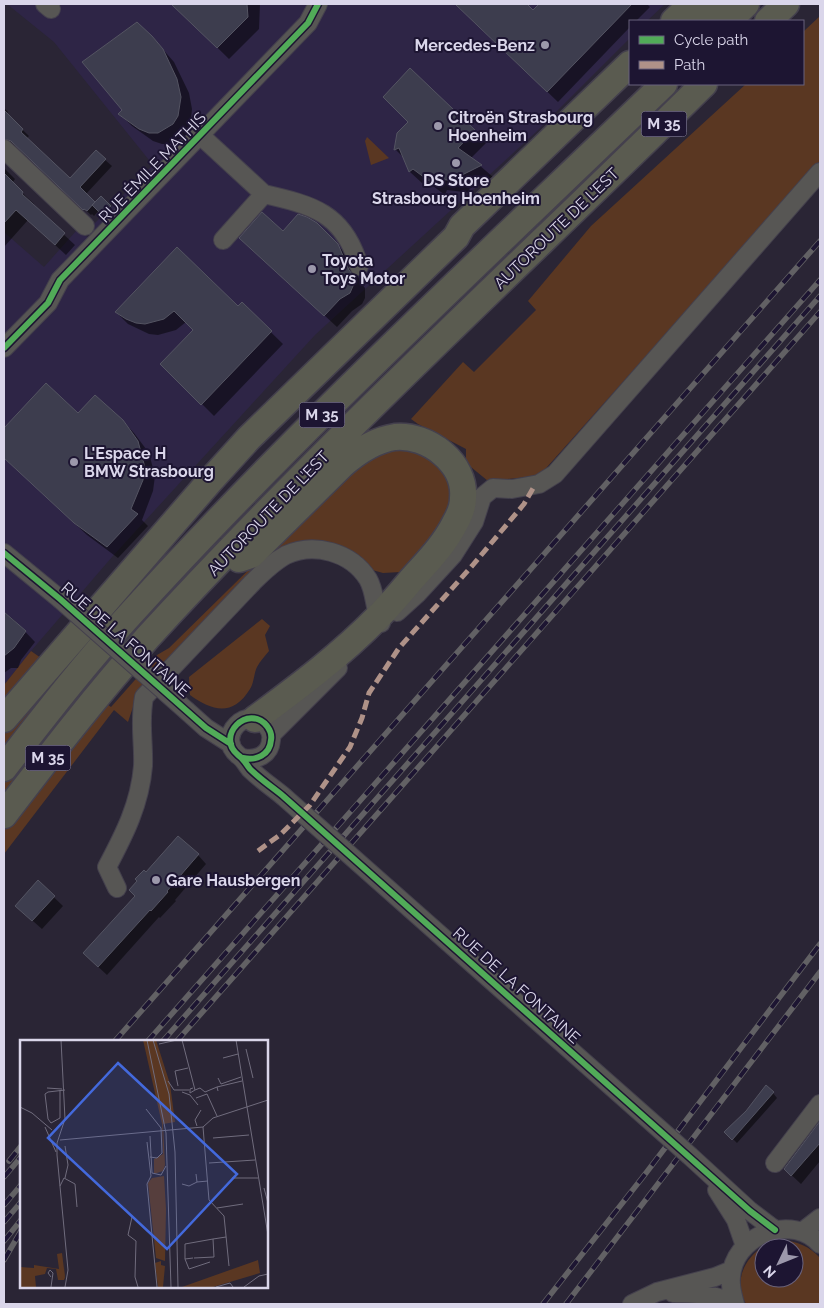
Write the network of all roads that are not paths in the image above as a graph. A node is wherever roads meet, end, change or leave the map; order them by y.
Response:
1 (318, 4) edge
2 (692, 4) edge
3 (718, 4) edge
4 (746, 4) edge
5 (786, 4) edge
6 (675, 20) edge
7 (700, 20) edge
8 (729, 20) edge
9 (769, 20) edge
10 (629, 65) edge
11 (630, 85) edge
12 (663, 85) edge
13 (703, 85) edge
14 (201, 136) junction
15 (4, 149) edge
16 (820, 172) edge
17 (264, 194) junction
18 (85, 226) dead end
19 (456, 238) junction
20 (223, 240) dead end
21 (359, 266) dead end
22 (4, 348) edge
23 (4, 553) edge
24 (215, 567) junction
25 (380, 622) junction
26 (47, 669) junction
27 (4, 707) edge
28 (187, 711) junction
29 (4, 719) edge
30 (254, 726) junction
31 (231, 744) junction
32 (266, 752) junction
33 (243, 758) junction
34 (4, 768) edge
35 (283, 796) junction
36 (4, 815) edge
37 (117, 888) dead end
38 (820, 1104) edge
39 (690, 1156) junction
40 (775, 1163) dead end
41 (820, 1218) edge
42 (775, 1230) junction
43 (802, 1232) junction
44 (820, 1244) edge
45 (745, 1246) junction
46 (732, 1270) junction
47 (657, 1292) junction
48 (632, 1304) edge
49 (734, 1304) edge

1 - 14 street, RUE ÉMILE MATHIS
2 - 6 highway
3 - 7 highway
4 - 8 highway
5 - 9 highway
10 - 19 highway
11 - 19 highway
12 - 34 highway, AUTOROUTE DE L’EST / M 35
13 - 24 highway, AUTOROUTE DE L’EST / M 35
14 - 17 street
14 - 22 street, RUE ÉMILE MATHIS
15 - 18 street
16 - 25 street
17 - 20 street
17 - 21 street
19 - 26 highway
23 - 28 street, RUE DE LA FONTAINE, bridge
24 - 25 highway
24 - 36 highway, AUTOROUTE DE L’EST / M 35
25 - 30 highway
25 - 37 street
26 - 27 highway
26 - 29 highway
28 - 30 street, RUE DE LA FONTAINE
28 - 31 street, RUE DE LA FONTAINE
30 - 31 street
30 - 32 street, RUE DE LA FONTAINE
31 - 33 street, RUE DE LA FONTAINE
32 - 33 street
32 - 35 street, RUE DE LA FONTAINE
33 - 35 street, RUE DE LA FONTAINE
35 - 39 street, RUE DE LA FONTAINE, bridge
38 - 40 street
39 - 42 street, RUE DE LA FONTAINE
39 - 45 street, RUE DE LA FONTAINE
41 - 43 street
42 - 43 street
42 - 45 street
43 - 44 street
45 - 46 street
46 - 47 street
46 - 49 street
47 - 48 street
47 - 49 street

